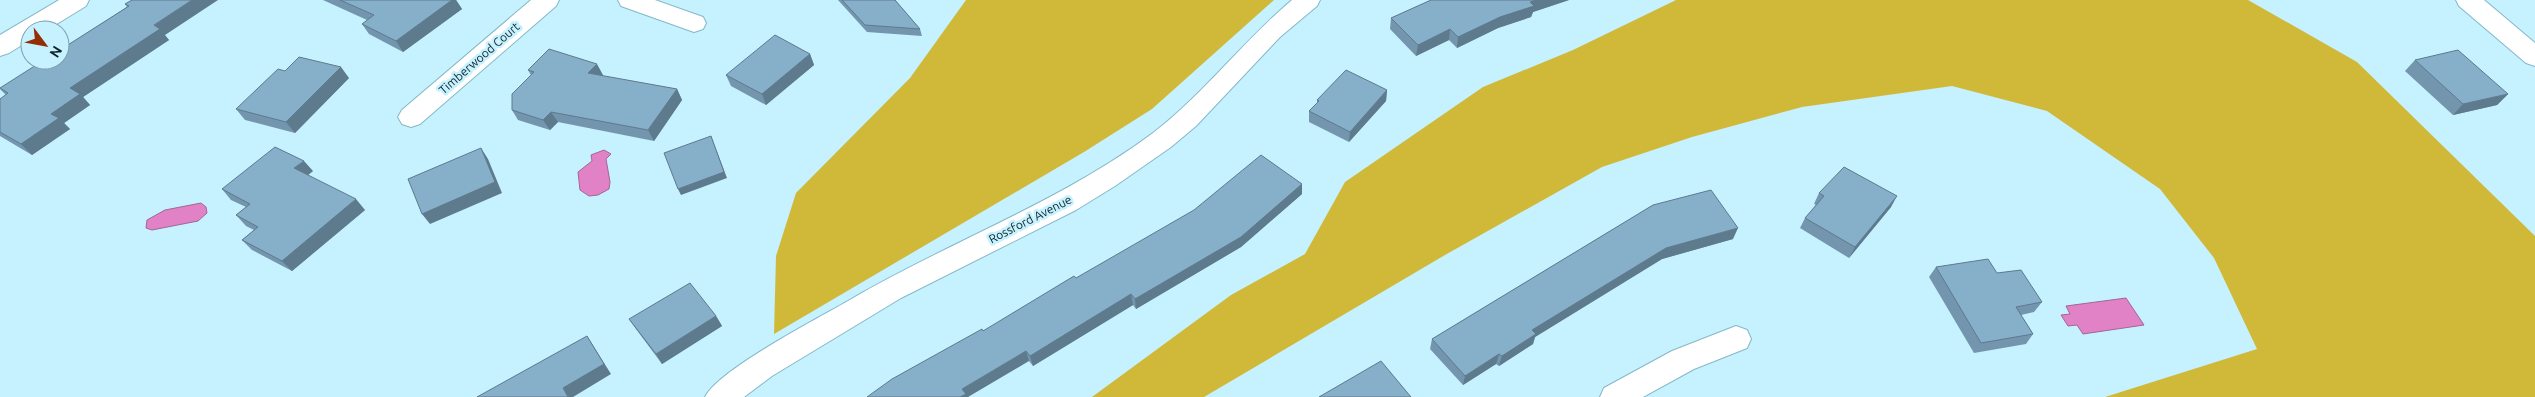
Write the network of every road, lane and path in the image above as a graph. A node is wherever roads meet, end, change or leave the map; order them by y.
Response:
1 (77, 0) edge
2 (547, 0) edge
3 (630, 0) edge
4 (1308, 0) edge
5 (2468, 0) edge
6 (694, 23) dead end
7 (0, 46) edge
8 (2535, 57) edge
9 (411, 117) dead end
10 (1736, 339) dead end
11 (720, 397) edge
12 (1615, 397) edge

1 - 7 street
2 - 9 street, Timberwood Court
3 - 6 street
4 - 11 street, Rossford Avenue
5 - 8 street
10 - 12 street

